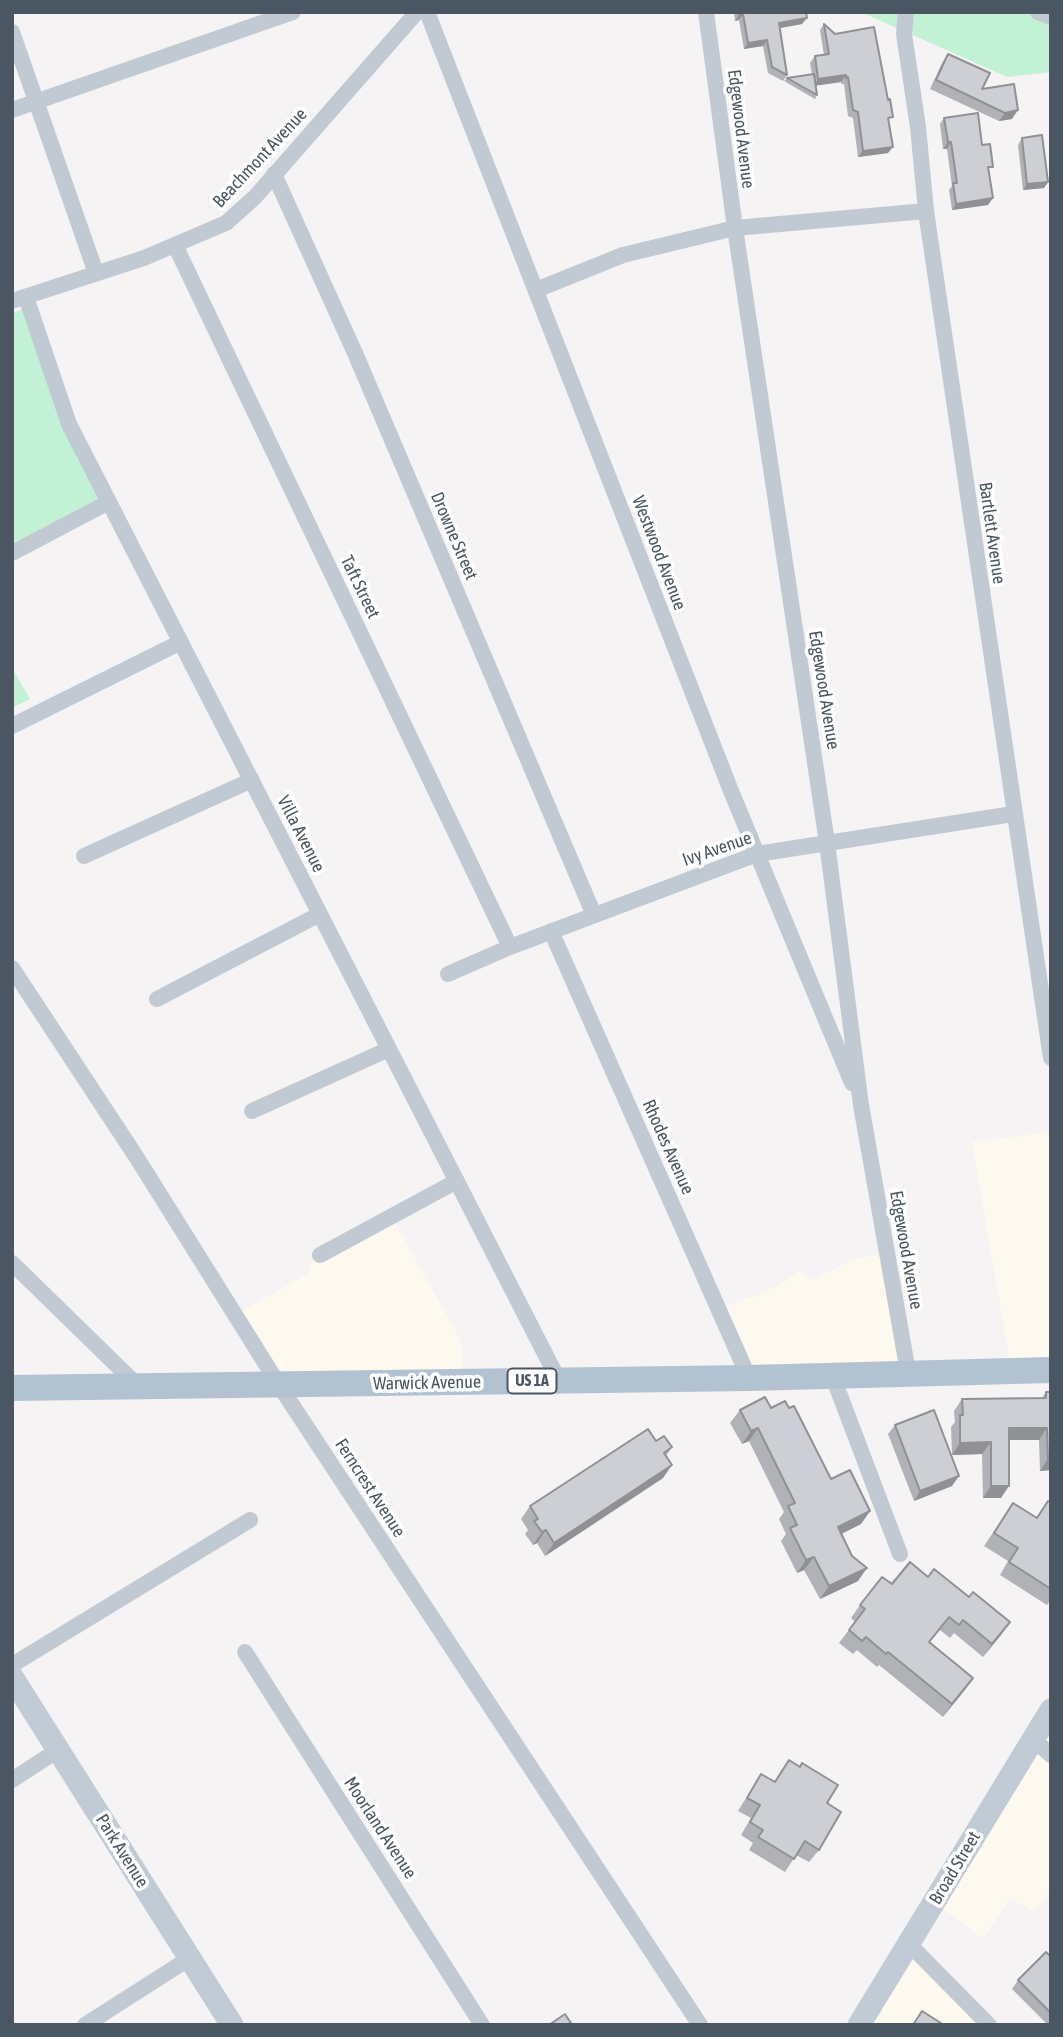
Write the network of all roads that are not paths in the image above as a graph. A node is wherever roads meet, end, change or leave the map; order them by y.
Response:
1 (293, 12) edge
2 (417, 12) edge
3 (427, 12) edge
4 (706, 12) edge
5 (906, 12) edge
6 (1038, 12) edge
7 (1051, 17) edge
8 (12, 32) edge
9 (37, 101) junction
10 (12, 110) edge
11 (275, 174) junction
12 (926, 211) junction
13 (735, 228) junction
14 (175, 245) junction
15 (96, 273) junction
16 (536, 290) junction
17 (19, 299) edge
18 (109, 502) junction
19 (12, 553) edge
20 (181, 642) junction
21 (12, 726) edge
22 (251, 780) junction
23 (1013, 814) junction
24 (827, 844) junction
25 (757, 854) junction
26 (84, 856) dead end
27 (320, 914) junction
28 (594, 915) junction
29 (551, 931) junction
30 (510, 947) junction
31 (12, 968) edge
32 (448, 974) dead end
33 (157, 999) dead end
34 (389, 1049) junction
35 (1051, 1058) edge
36 (861, 1105) junction
37 (252, 1111) dead end
38 (457, 1181) junction
39 (320, 1255) dead end
40 (12, 1263) edge
41 (1051, 1370) edge
42 (908, 1372) junction
43 (833, 1377) junction
44 (749, 1378) junction
45 (559, 1381) junction
46 (279, 1385) junction
47 (138, 1386) junction
48 (12, 1388) edge
49 (250, 1520) dead end
50 (901, 1554) dead end
51 (244, 1652) dead end
52 (12, 1665) edge
53 (12, 1677) edge
54 (1051, 1710) edge
55 (1033, 1739) junction
56 (58, 1751) junction
57 (1051, 1755) edge
58 (12, 1780) edge
59 (909, 1944) junction
60 (190, 1958) junction
61 (85, 2025) edge
62 (232, 2025) edge
63 (482, 2025) edge
64 (700, 2025) edge
65 (859, 2025) edge
66 (989, 2025) edge

1 - 9 street
2 - 11 street, Beachmont Avenue
3 - 16 street, Westwood Avenue
4 - 13 street, Edgewood Avenue
5 - 12 street, Bartlett Avenue
6 - 7 street
8 - 9 street
9 - 10 street
9 - 15 street
11 - 14 street, Beachmont Avenue
11 - 28 street, Drowne Street
12 - 13 street
12 - 23 street, Bartlett Avenue
13 - 16 street
13 - 24 street, Edgewood Avenue
14 - 15 street, Beachmont Avenue
14 - 30 street, Taft Street
15 - 17 street, Beachmont Avenue
16 - 25 street, Westwood Avenue
17 - 18 street, Villa Avenue
18 - 19 street
18 - 20 street, Villa Avenue
20 - 21 street
20 - 22 street, Villa Avenue
22 - 26 street
22 - 27 street, Villa Avenue
23 - 24 street, Ivy Avenue
23 - 35 street, Bartlett Avenue
24 - 25 street, Ivy Avenue
24 - 36 street, Edgewood Avenue
25 - 28 street, Ivy Avenue
25 - 36 street, Westwood Avenue
27 - 33 street
27 - 34 street, Villa Avenue
28 - 29 street, Ivy Avenue
29 - 30 street, Ivy Avenue
29 - 44 street, Rhodes Avenue
30 - 32 street, Ivy Avenue
31 - 46 street, Ferncrest Avenue
34 - 37 street
34 - 38 street, Villa Avenue
36 - 42 street, Edgewood Avenue
38 - 39 street
38 - 45 street, Villa Avenue
40 - 47 street
41 - 42 main road, Warwick Avenue / US 1A
42 - 43 main road, Warwick Avenue / US 1A
43 - 44 main road, Warwick Avenue / US 1A
43 - 50 street
44 - 45 main road, Warwick Avenue / US 1A
45 - 46 main road, Warwick Avenue / US 1A
46 - 47 main road, Warwick Avenue / US 1A
46 - 64 street, Ferncrest Avenue
47 - 48 main road, Warwick Avenue / US 1A
49 - 52 street
51 - 63 street, Moorland Avenue
53 - 56 main road, Park Avenue
54 - 55 main road, Broad Street
55 - 57 street
55 - 59 main road, Broad Street
56 - 58 street
56 - 60 main road, Park Avenue
59 - 65 main road, Broad Street
59 - 66 street
60 - 61 street
60 - 62 main road, Park Avenue

